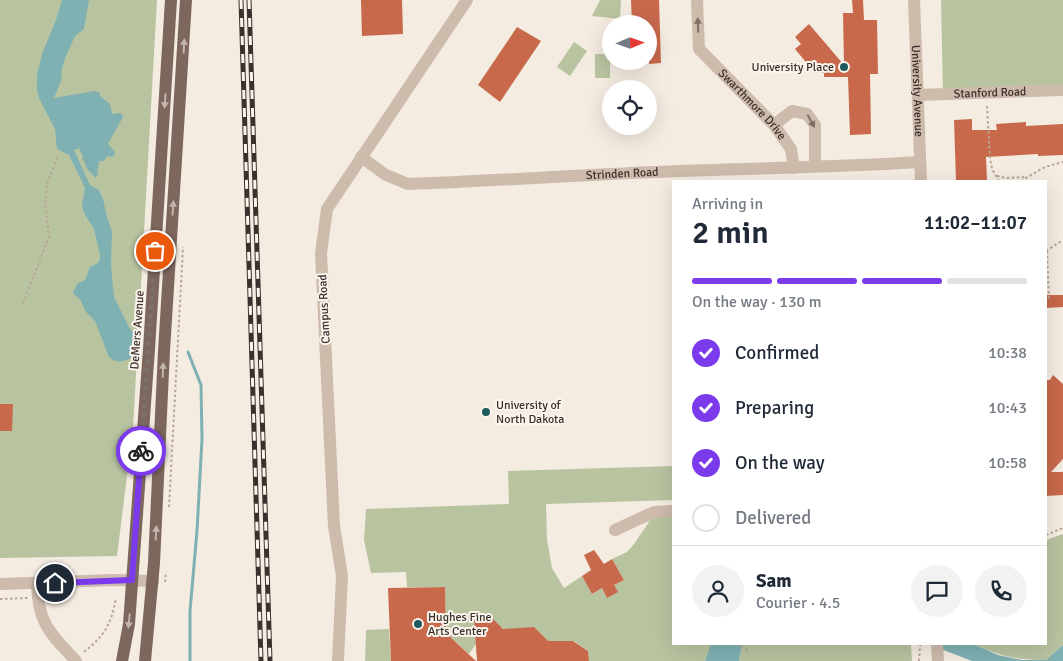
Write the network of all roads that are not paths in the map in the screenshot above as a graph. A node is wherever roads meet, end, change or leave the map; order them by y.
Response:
1 (170, 0) edge
2 (186, 0) edge
3 (467, 0) edge
4 (697, 0) edge
5 (914, 0) edge
6 (1063, 90) edge
7 (918, 95) junction
8 (774, 125) junction
9 (361, 157) junction
10 (920, 162) junction
11 (815, 166) junction
12 (794, 168) junction
13 (921, 180) edge
14 (672, 511) edge
15 (615, 530) dead end
16 (132, 580) junction
17 (159, 582) junction
18 (38, 583) junction
19 (0, 584) edge
20 (937, 645) edge
21 (76, 660) edge
22 (122, 661) edge
23 (145, 661) edge
24 (338, 661) edge
25 (938, 661) edge

1 -> 16 main road, DeMers Avenue
17 -> 2 main road
3 - 9 street, Campus Road
8 -> 4 street, Swarthmore Drive
5 - 7 street, University Avenue
6 - 7 street, Stanford Road
7 - 10 street, University Avenue
8 -> 11 street
8 - 12 street, Swarthmore Drive
9 - 12 street, Strinden Road
9 - 24 street, Campus Road
10 - 11 street, Strinden Road
10 - 13 street, University Avenue
11 - 12 street, Strinden Road
14 - 15 street
16 - 17 street
16 - 18 street
16 -> 22 main road, DeMers Avenue
17 - 23 main road
18 - 19 street
18 - 21 street
20 - 25 street

